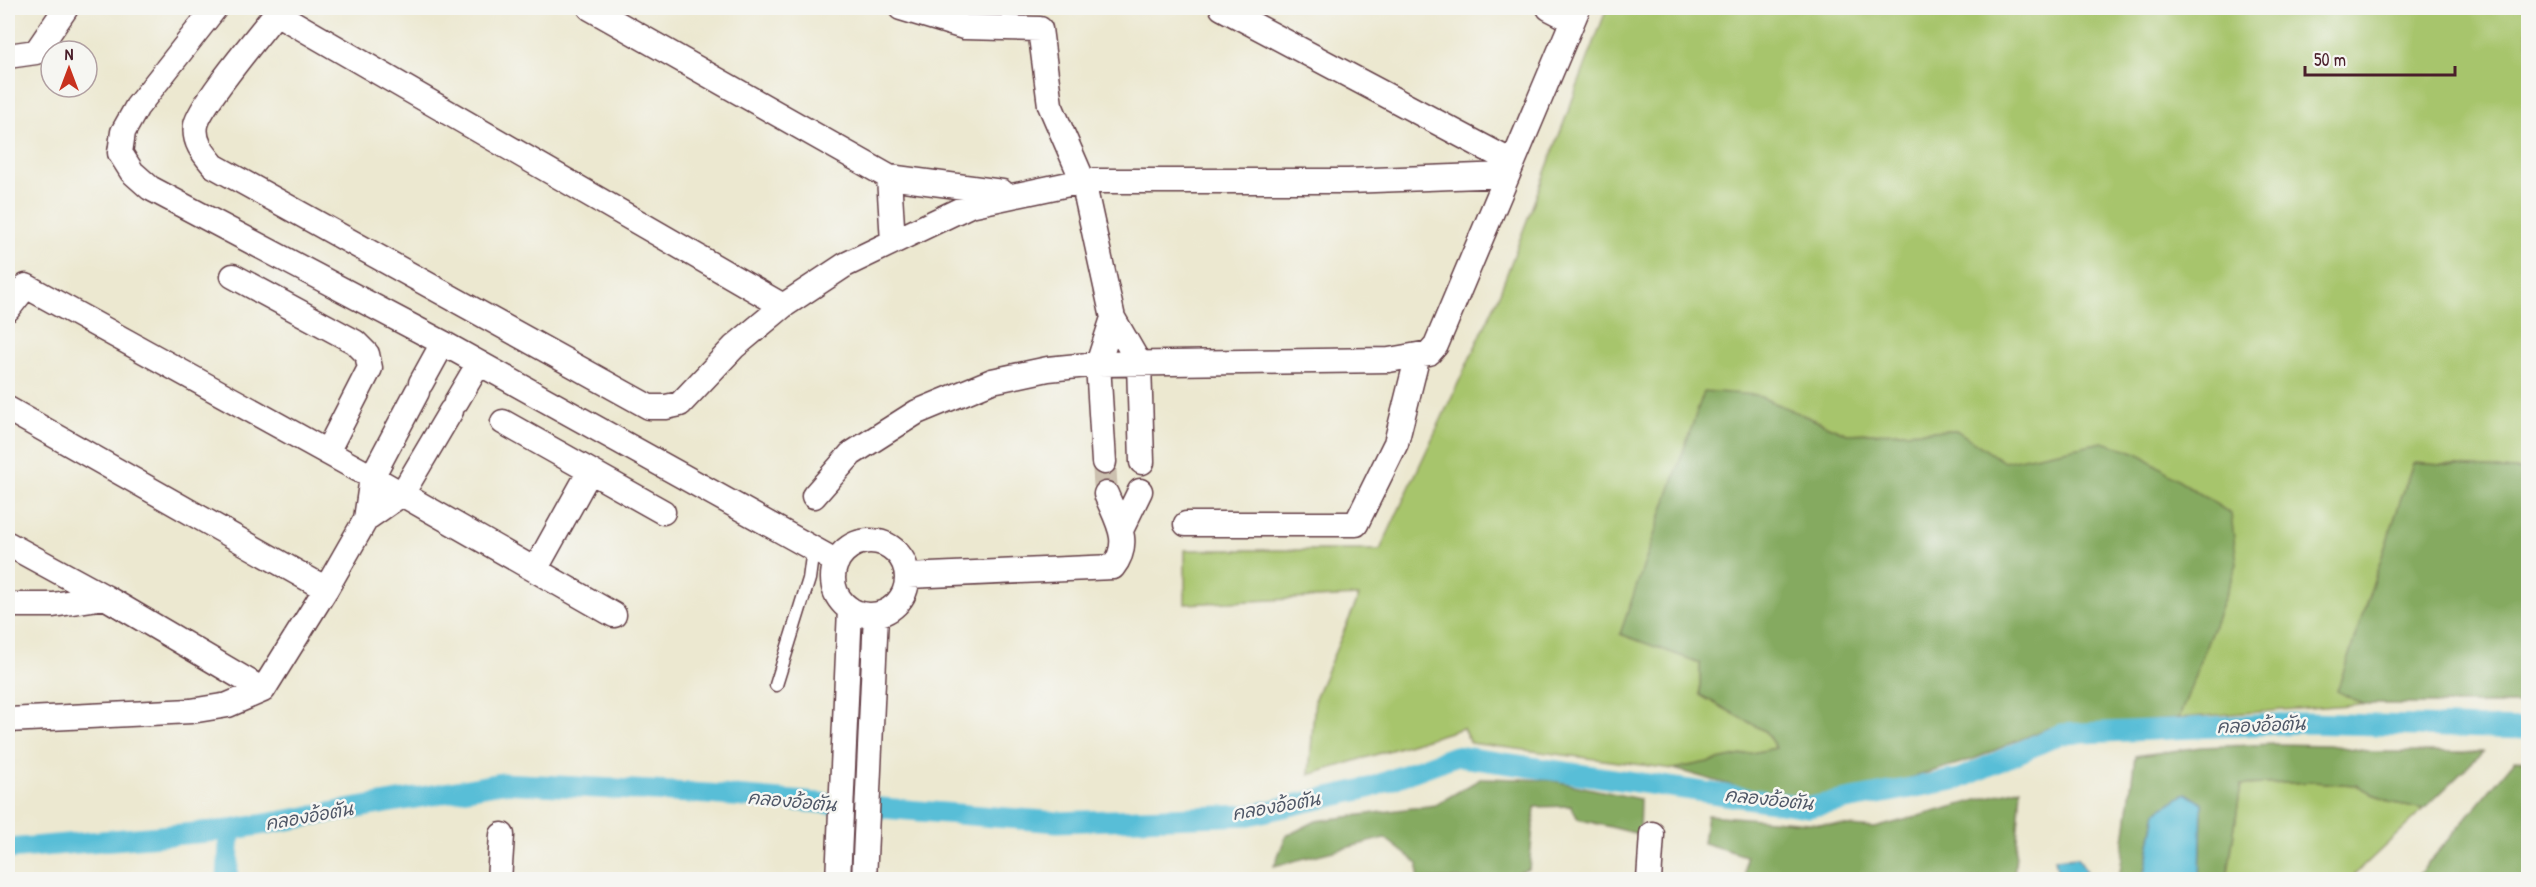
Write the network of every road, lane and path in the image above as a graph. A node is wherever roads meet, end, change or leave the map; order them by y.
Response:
1 (66, 8) edge
2 (215, 8) edge
3 (590, 8) edge
4 (901, 8) edge
5 (1222, 8) edge
6 (1550, 8) edge
7 (278, 10) edge
8 (1575, 14) edge
9 (1041, 18) edge
10 (8, 56) edge
11 (1509, 169) junction
12 (889, 177) junction
13 (1083, 181) junction
14 (1019, 195) junction
15 (893, 242) junction
16 (233, 276) dead end
17 (17, 280) edge
18 (783, 306) junction
19 (8, 309) edge
20 (1113, 318) junction
21 (443, 343) junction
22 (1418, 355) junction
23 (478, 363) junction
24 (1139, 363) junction
25 (1098, 364) junction
26 (8, 409) edge
27 (503, 422) dead end
28 (327, 452) junction
29 (1104, 462) tunnel mouth
30 (1142, 462) dead end
31 (590, 471) junction
32 (372, 477) junction
33 (1140, 491) dead end
34 (402, 494) junction
35 (1106, 494) tunnel mouth
36 (814, 496) dead end
37 (663, 512) dead end
38 (366, 519) junction
39 (1186, 524) dead end
40 (1121, 531) junction
41 (8, 544) edge
42 (813, 549) junction
43 (837, 562) junction
44 (535, 570) junction
45 (908, 576) junction
46 (326, 590) junction
47 (105, 597) junction
48 (8, 605) edge
49 (850, 609) junction
50 (615, 615) dead end
51 (876, 615) junction
52 (776, 685) dead end
53 (263, 690) junction
54 (8, 720) edge
55 (1652, 834) dead end
56 (501, 835) dead end
57 (499, 879) edge
58 (838, 879) edge
59 (864, 879) edge
60 (1649, 879) edge

1 - 10 street
2 - 21 street
3 - 12 street
4 - 9 street
5 - 11 street
6 - 8 street
7 - 18 street
7 - 18 street
8 - 11 street
9 - 13 street
11 - 13 street
11 - 22 street
12 - 14 street
12 - 15 street
13 - 14 street
13 - 20 street
14 - 15 street
15 - 18 street
16 - 28 street
17 - 19 street
17 - 28 street
20 - 24 street
20 - 25 street
21 - 23 street
21 - 32 street
22 - 24 street
22 - 39 street
23 - 34 street
23 - 42 street
24 - 25 street
24 - 30 street
25 - 29 street
25 - 36 street
26 - 46 street
27 - 31 street
28 - 32 street
31 - 37 street
31 - 44 street
32 - 34 street
32 - 38 street
33 - 40 street
34 - 38 street
34 - 44 street
35 - 40 street
38 - 46 street
40 - 45 street
41 - 47 street
42 - 43 street
42 - 52 lane
43 - 45 street
43 - 49 street
44 - 50 street
45 - 51 street
46 - 53 street
47 - 48 street
47 - 53 street
49 - 51 street
49 - 58 street
51 - 59 street
53 - 54 street
55 - 60 street
56 - 57 street

